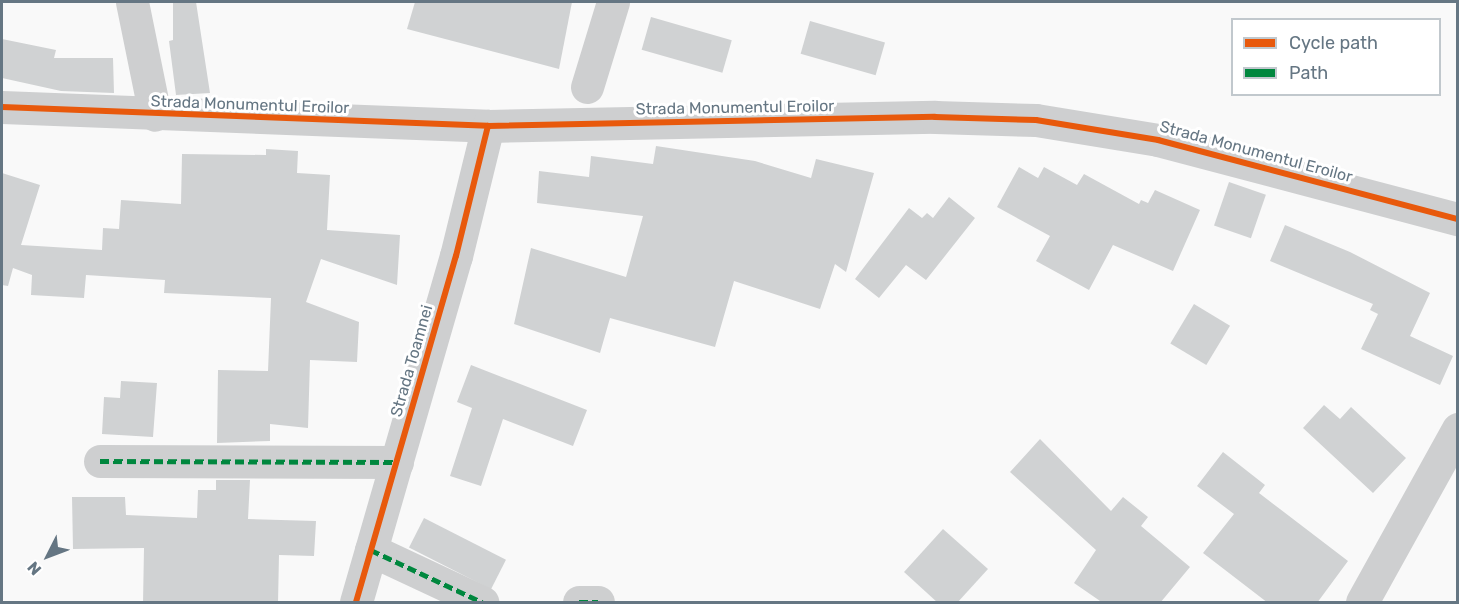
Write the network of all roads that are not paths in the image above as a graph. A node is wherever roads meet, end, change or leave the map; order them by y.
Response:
1 (132, 2) edge
2 (613, 2) edge
3 (587, 87) dead end
4 (2, 107) edge
5 (155, 115) junction
6 (488, 126) junction
7 (1458, 219) edge
8 (1458, 429) edge
9 (100, 461) dead end
10 (397, 462) junction
11 (371, 550) junction
12 (356, 603) edge
13 (482, 603) edge
14 (579, 603) edge
15 (598, 603) edge
16 (1362, 603) edge

1 - 5 street, Strada Monumentul Eroilor
2 - 3 street
4 - 5 street, Strada Monumentul Eroilor
5 - 6 street, Strada Monumentul Eroilor
6 - 7 street, Strada Monumentul Eroilor
6 - 10 street, Strada Toamnei
8 - 16 street
9 - 10 street
10 - 11 street, Strada Toamnei
11 - 12 street, Strada Toamnei
11 - 13 street
14 - 15 street

